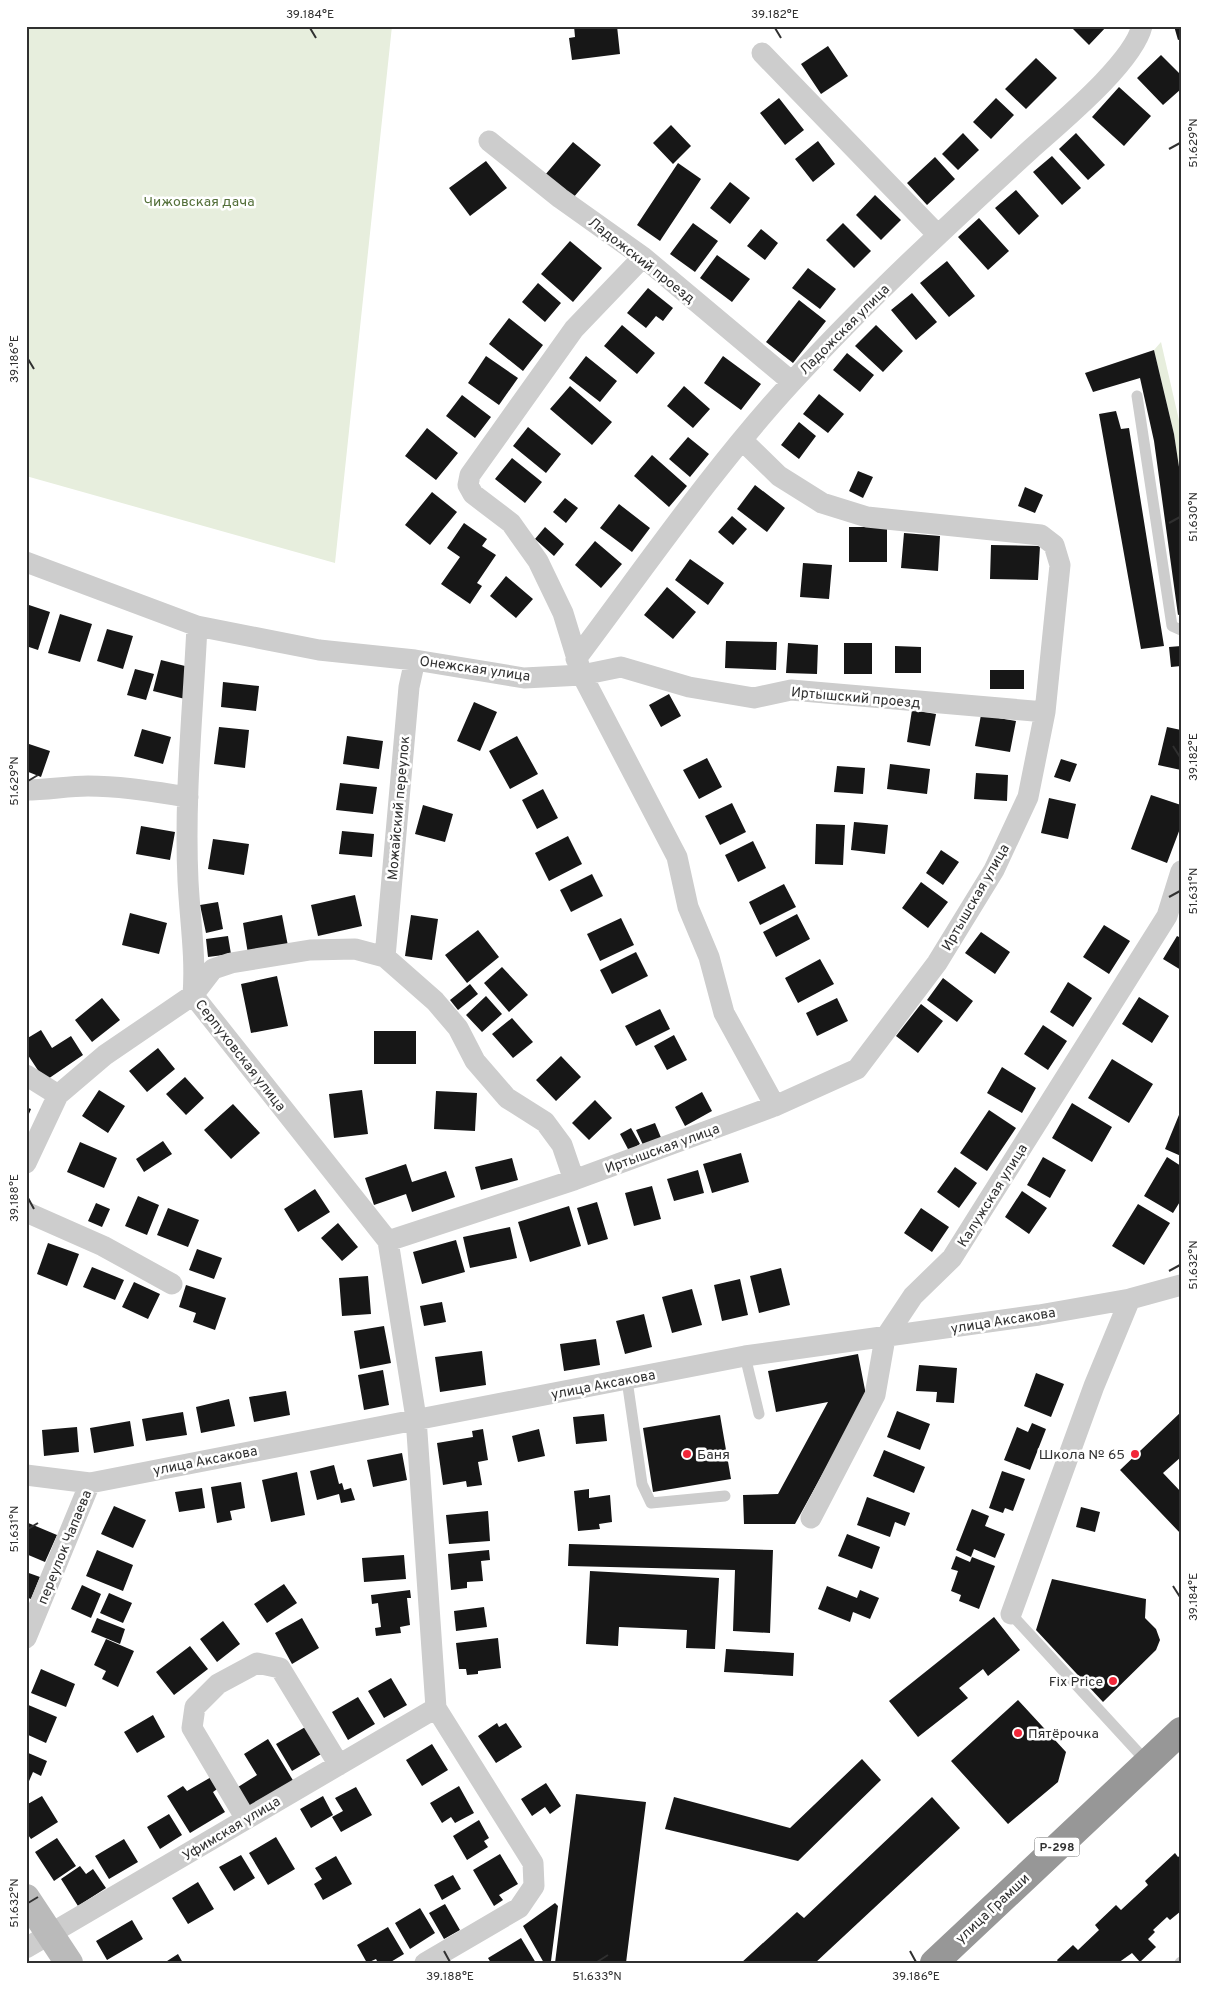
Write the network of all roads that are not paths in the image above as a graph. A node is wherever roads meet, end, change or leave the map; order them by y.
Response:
1 (1142, 26) edge
2 (762, 53) dead end
3 (489, 141) dead end
4 (937, 234) junction
5 (643, 257) junction
6 (792, 382) junction
7 (1137, 396) dead end
8 (742, 440) junction
9 (26, 562) edge
10 (197, 626) junction
11 (1181, 630) edge
12 (415, 660) junction
13 (579, 667) junction
14 (1046, 712) junction
15 (26, 790) edge
16 (188, 797) junction
17 (1181, 871) edge
18 (385, 957) junction
19 (193, 995) junction
20 (26, 1075) edge
21 (58, 1095) junction
22 (775, 1106) junction
23 (26, 1163) edge
24 (574, 1180) junction
25 (26, 1212) edge
26 (388, 1241) junction
27 (172, 1284) dead end
28 (1181, 1285) edge
29 (1130, 1299) junction
30 (885, 1338) junction
31 (745, 1356) junction
32 (627, 1380) junction
33 (759, 1414) dead end
34 (416, 1418) junction
35 (26, 1474) edge
36 (90, 1483) junction
37 (725, 1496) dead end
38 (810, 1518) dead end
39 (1011, 1614) joint
40 (26, 1638) edge
41 (436, 1708) junction
42 (1181, 1730) edge
43 (1147, 1762) junction
44 (338, 1765) junction
45 (246, 1819) junction
46 (26, 1898) edge
47 (52, 1934) junction
48 (26, 1948) edge
49 (69, 1963) edge
50 (425, 1963) edge
51 (934, 1963) edge

1 - 4 street, Ладожская улица
2 - 4 street
3 - 5 street, Ладожский проезд
4 - 6 street, Ладожская улица
5 - 6 street, Ладожский проезд
5 - 13 street
6 - 8 street, Ладожская улица
7 - 11 lane
8 - 13 street, Ладожская улица
8 - 14 street, Иртышская улица
9 - 10 street, Онежская улица
10 - 12 street, Онежская улица
10 - 16 street, Серпуховская улица
12 - 13 street, Онежская улица
12 - 18 street, Можайский переулок
13 - 14 street, Иртышский проезд
13 - 22 street
14 - 22 street, Иртышская улица
15 - 16 street
16 - 19 street, Серпуховская улица
17 - 30 street, Калужская улица
18 - 19 street
18 - 24 street
19 - 21 street
19 - 26 street, Серпуховская улица
20 - 21 street
21 - 23 street
22 - 24 street, Иртышская улица
24 - 26 street, Иртышская улица
25 - 27 street
26 - 34 street, Серпуховская улица
28 - 29 street, улица Аксакова
29 - 30 street, улица Аксакова
29 - 39 street
30 - 31 street, улица Аксакова
30 - 38 street, Калужская улица
31 - 32 street, улица Аксакова
31 - 33 lane
32 - 34 street, улица Аксакова
32 - 37 lane
34 - 36 street, улица Аксакова
34 - 41 street, Серпуховская улица
35 - 36 street, улица Аксакова
36 - 40 street, переулок Чапаева
39 - 43 lane
41 - 44 street, Уфимская улица
41 - 50 street
42 - 43 highway, улица Грамши / Р-298
43 - 51 highway, улица Грамши / Р-298
44 - 45 street, Уфимская улица
44 - 45 street
45 - 47 street, Уфимская улица
46 - 47 street
47 - 48 street, Уфимская улица
47 - 49 street

